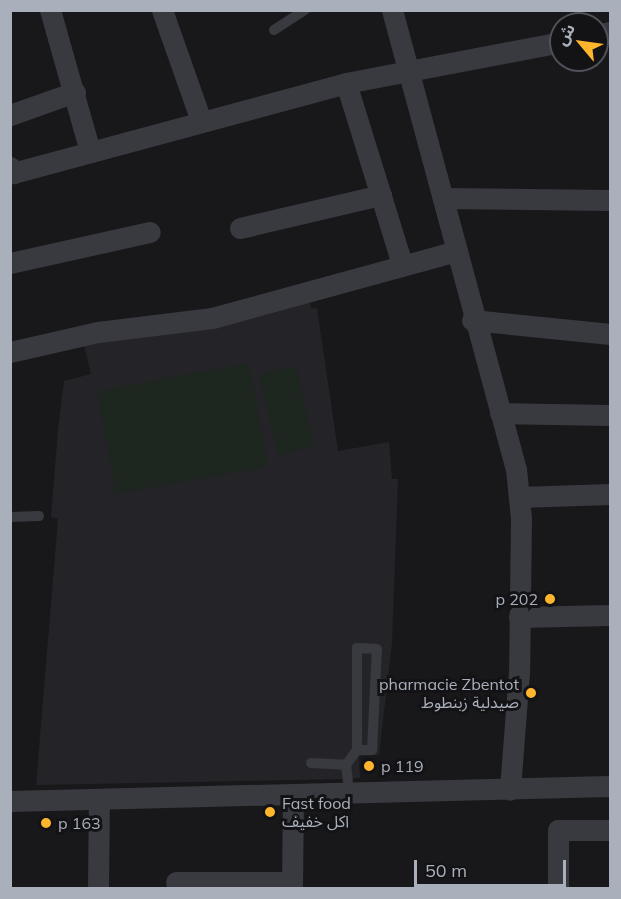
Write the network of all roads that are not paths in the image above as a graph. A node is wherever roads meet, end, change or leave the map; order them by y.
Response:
1 (50, 10) edge
2 (162, 10) edge
3 (305, 10) edge
4 (392, 10) edge
5 (274, 30) dead end
6 (549, 44) edge
7 (408, 72) junction
8 (346, 83) junction
9 (75, 92) junction
10 (10, 115) edge
11 (201, 121) junction
12 (90, 151) junction
13 (10, 167) edge
14 (381, 195) junction
15 (443, 198) junction
16 (610, 200) edge
17 (240, 228) dead end
18 (150, 232) dead end
19 (457, 251) junction
20 (10, 263) edge
21 (402, 264) junction
22 (472, 320) junction
23 (610, 334) edge
24 (10, 352) edge
25 (500, 413) junction
26 (610, 415) edge
27 (610, 494) edge
28 (519, 497) junction
29 (39, 516) dead end
30 (10, 517) edge
31 (610, 615) edge
32 (519, 617) junction
33 (357, 750) junction
34 (311, 763) dead end
35 (346, 765) junction
36 (610, 786) edge
37 (510, 790) junction
38 (349, 792) junction
39 (293, 795) junction
40 (99, 799) junction
41 (10, 801) edge
42 (610, 830) edge
43 (176, 882) dead end
44 (292, 885) edge
45 (98, 888) edge
46 (558, 888) edge

1 - 9 street
2 - 11 street
3 - 5 lane
4 - 7 street
6 - 7 street
7 - 8 street
7 - 15 street
8 - 11 street
8 - 14 street
9 - 10 street
9 - 12 street
11 - 12 street
12 - 13 street
14 - 17 street
14 - 21 street
15 - 16 street
15 - 19 street
18 - 20 street
19 - 21 street
19 - 22 street
21 - 24 street
22 - 23 street
22 - 25 street
25 - 26 street
25 - 28 street
27 - 28 street
28 - 32 street
29 - 30 lane
31 - 32 street
32 - 37 street
33 - 33 lane
33 - 35 lane
34 - 35 lane
35 - 38 lane
36 - 37 street
37 - 38 street
38 - 39 street
39 - 40 street
39 - 44 street
40 - 41 street
40 - 45 street
42 - 46 street
43 - 44 street

